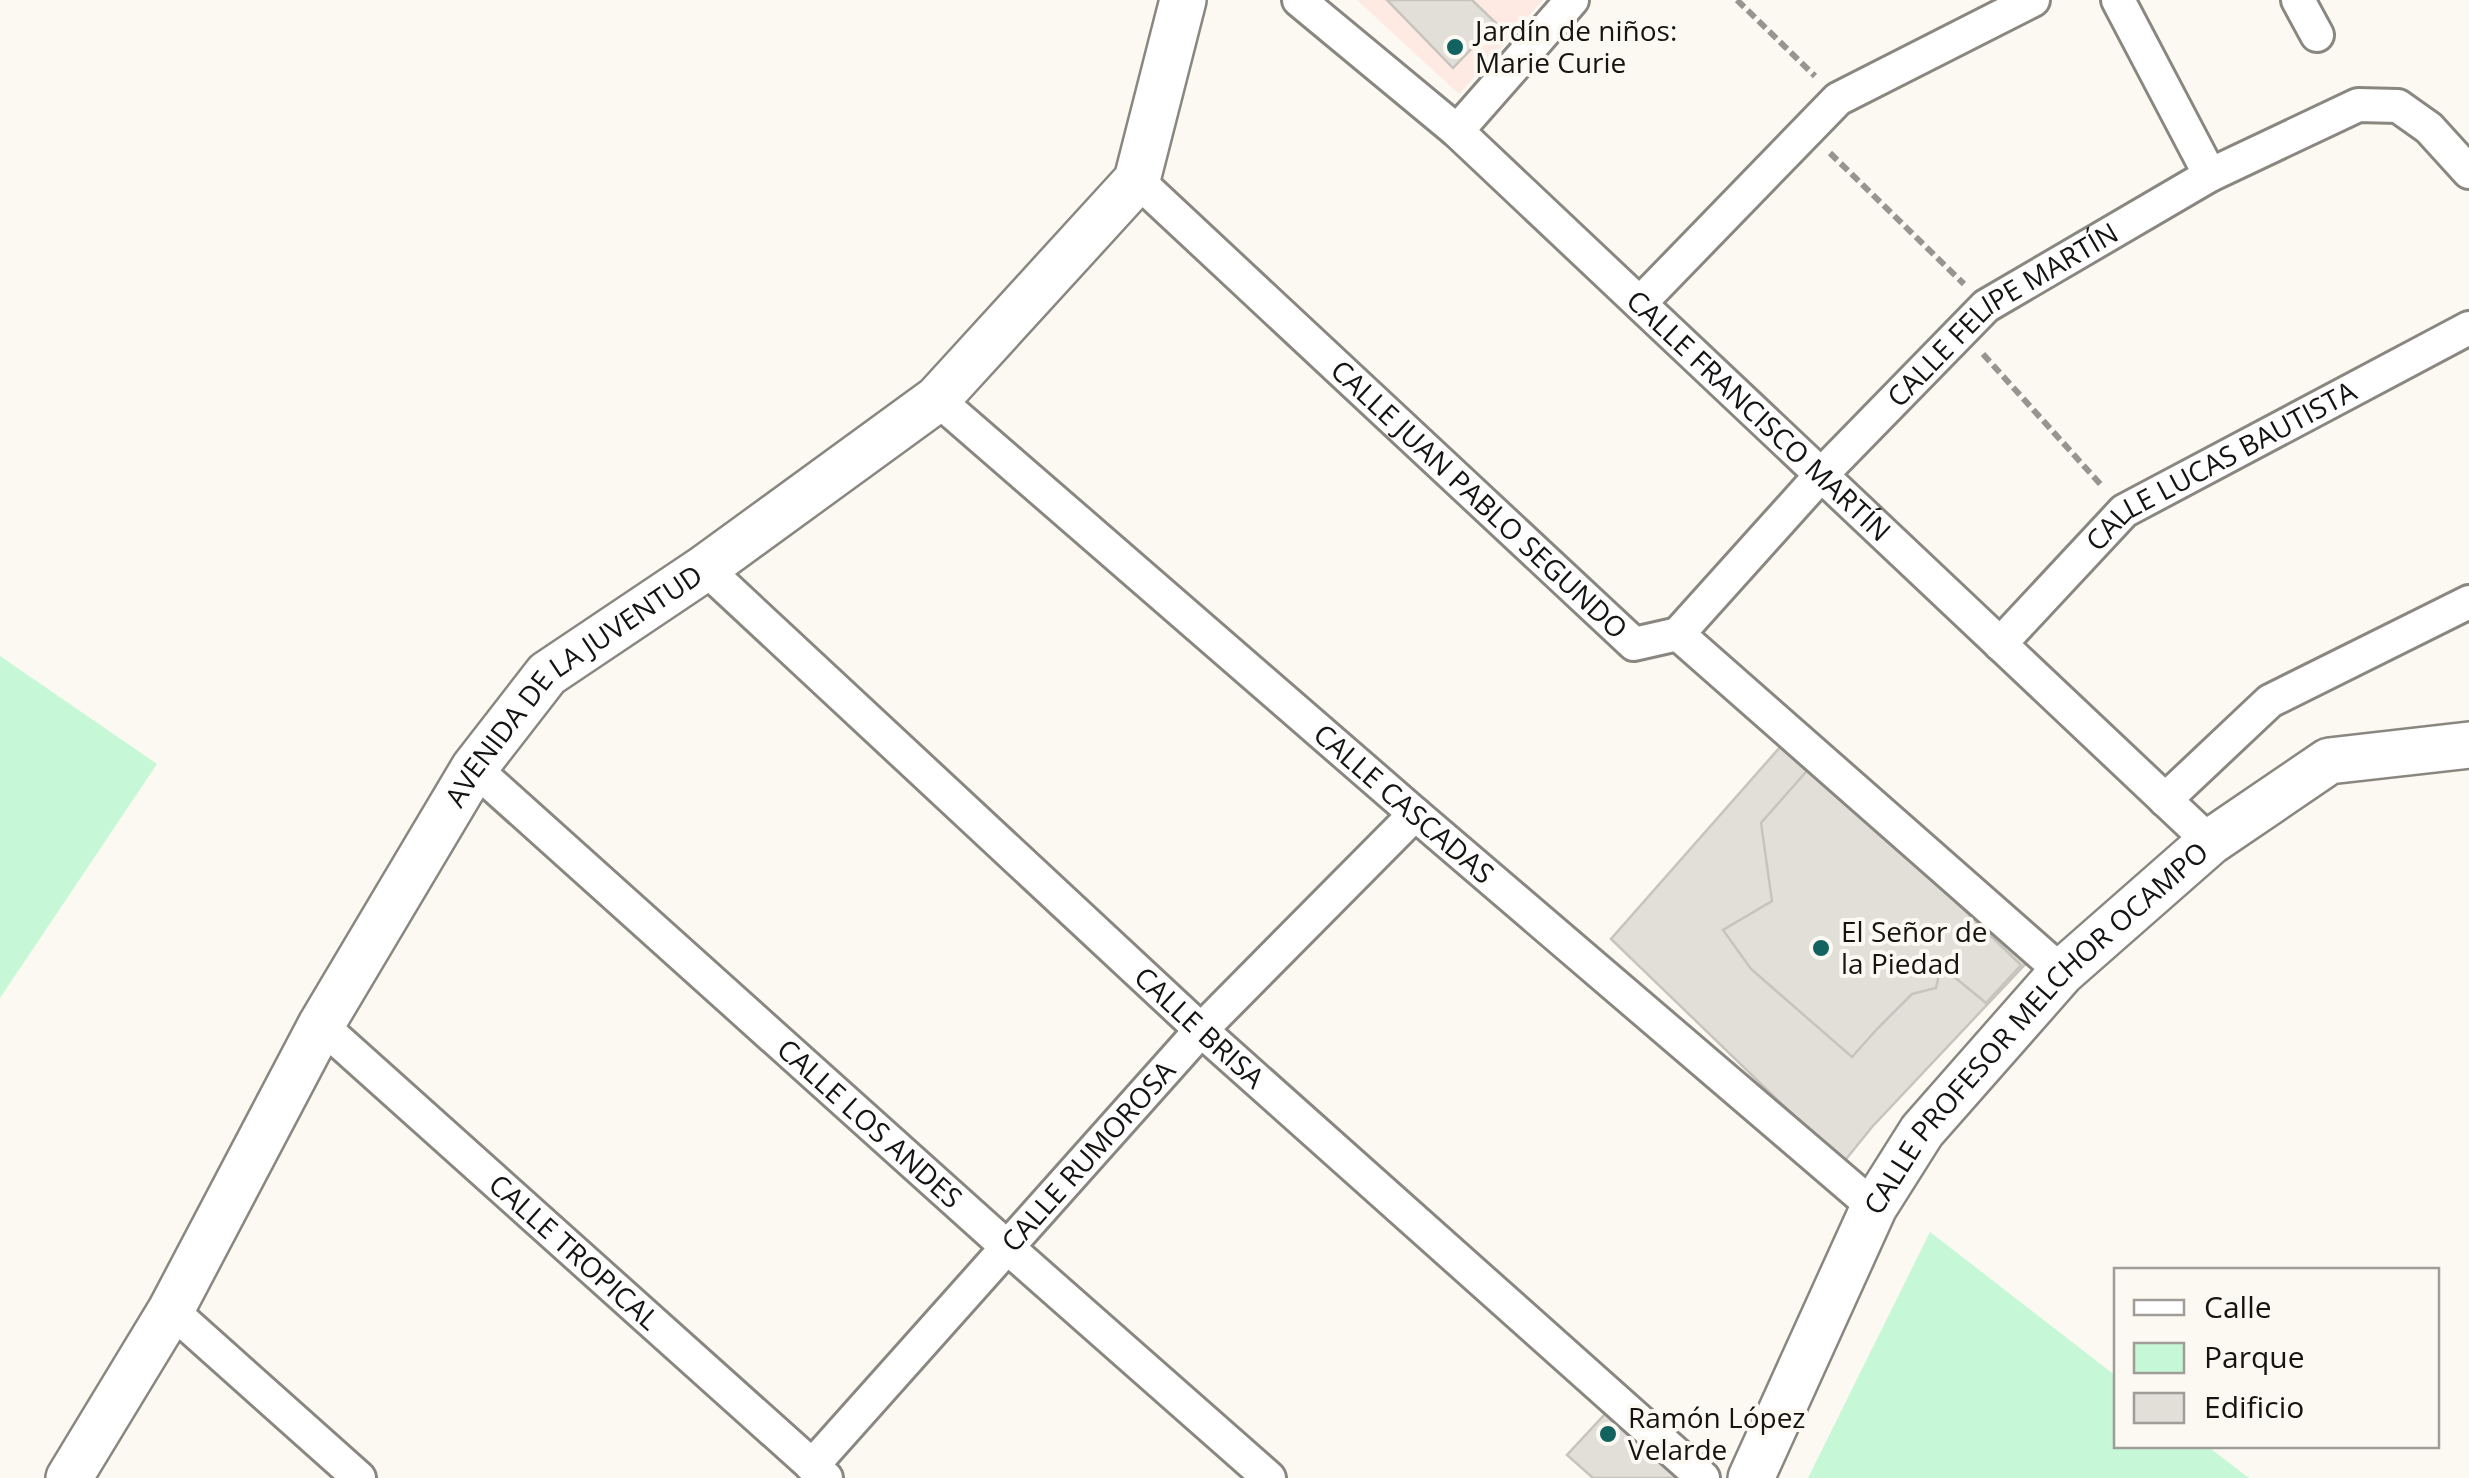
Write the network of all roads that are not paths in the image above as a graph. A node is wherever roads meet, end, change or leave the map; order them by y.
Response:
1 (1183, 0) edge
2 (1299, 0) edge
3 (1572, 0) edge
4 (2033, 0) edge
5 (2118, 0) edge
6 (2298, 0) edge
7 (2317, 35) dead end
8 (1457, 131) junction
9 (2469, 172) edge
10 (2210, 175) junction
11 (1137, 180) junction
12 (1640, 303) junction
13 (2469, 328) edge
14 (937, 398) junction
15 (1821, 474) junction
16 (704, 568) junction
17 (2469, 602) edge
18 (1678, 634) junction
19 (2000, 644) junction
20 (2469, 745) edge
21 (474, 768) junction
22 (2165, 800) junction
23 (1415, 814) junction
24 (2210, 842) junction
25 (2062, 972) junction
26 (321, 1025) junction
27 (1202, 1030) junction
28 (1874, 1206) junction
29 (1007, 1248) junction
30 (172, 1310) junction
31 (819, 1472) edge
32 (68, 1478) edge
33 (359, 1478) edge
34 (1269, 1478) edge
35 (1703, 1478) edge
36 (1751, 1478) edge

1 - 11 street, AVENIDA DE LA JUVENTUD
2 - 8 street, CALLE FRANCISCO MARTÍN
3 - 8 street
4 - 12 street
5 - 10 street
6 - 7 street
8 - 12 street, CALLE FRANCISCO MARTÍN
9 - 10 street, CALLE FELIPE MARTÍN
10 - 15 street, CALLE FELIPE MARTÍN
11 - 14 street, AVENIDA DE LA JUVENTUD
11 - 18 street, CALLE JUAN PABLO SEGUNDO
12 - 15 street, CALLE FRANCISCO MARTÍN
13 - 19 street, CALLE LUCAS BAUTISTA
14 - 16 street, AVENIDA DE LA JUVENTUD
14 - 23 street, CALLE CASCADAS
15 - 18 street, CALLE FELIPE MARTÍN
15 - 19 street, CALLE FRANCISCO MARTÍN
16 - 21 street, AVENIDA DE LA JUVENTUD
16 - 27 street, CALLE BRISA
17 - 22 street
18 - 25 street
19 - 22 street, CALLE FRANCISCO MARTÍN
20 - 24 street, CALLE PROFESOR MELCHOR OCAMPO
21 - 26 street, AVENIDA DE LA JUVENTUD
21 - 29 street, CALLE LOS ANDES
22 - 24 street, CALLE FRANCISCO MARTÍN
23 - 27 street, CALLE RUMOROSA
23 - 28 street, CALLE CASCADAS
24 - 25 street, CALLE PROFESOR MELCHOR OCAMPO
25 - 28 street, CALLE PROFESOR MELCHOR OCAMPO
26 - 30 street, AVENIDA DE LA JUVENTUD
26 - 31 street, CALLE TROPICAL
27 - 29 street, CALLE RUMOROSA
27 - 35 street, CALLE BRISA
28 - 36 street, CALLE PROFESOR MELCHOR OCAMPO
29 - 31 street, CALLE RUMOROSA
29 - 34 street, CALLE LOS ANDES
30 - 32 street, AVENIDA DE LA JUVENTUD
30 - 33 street

